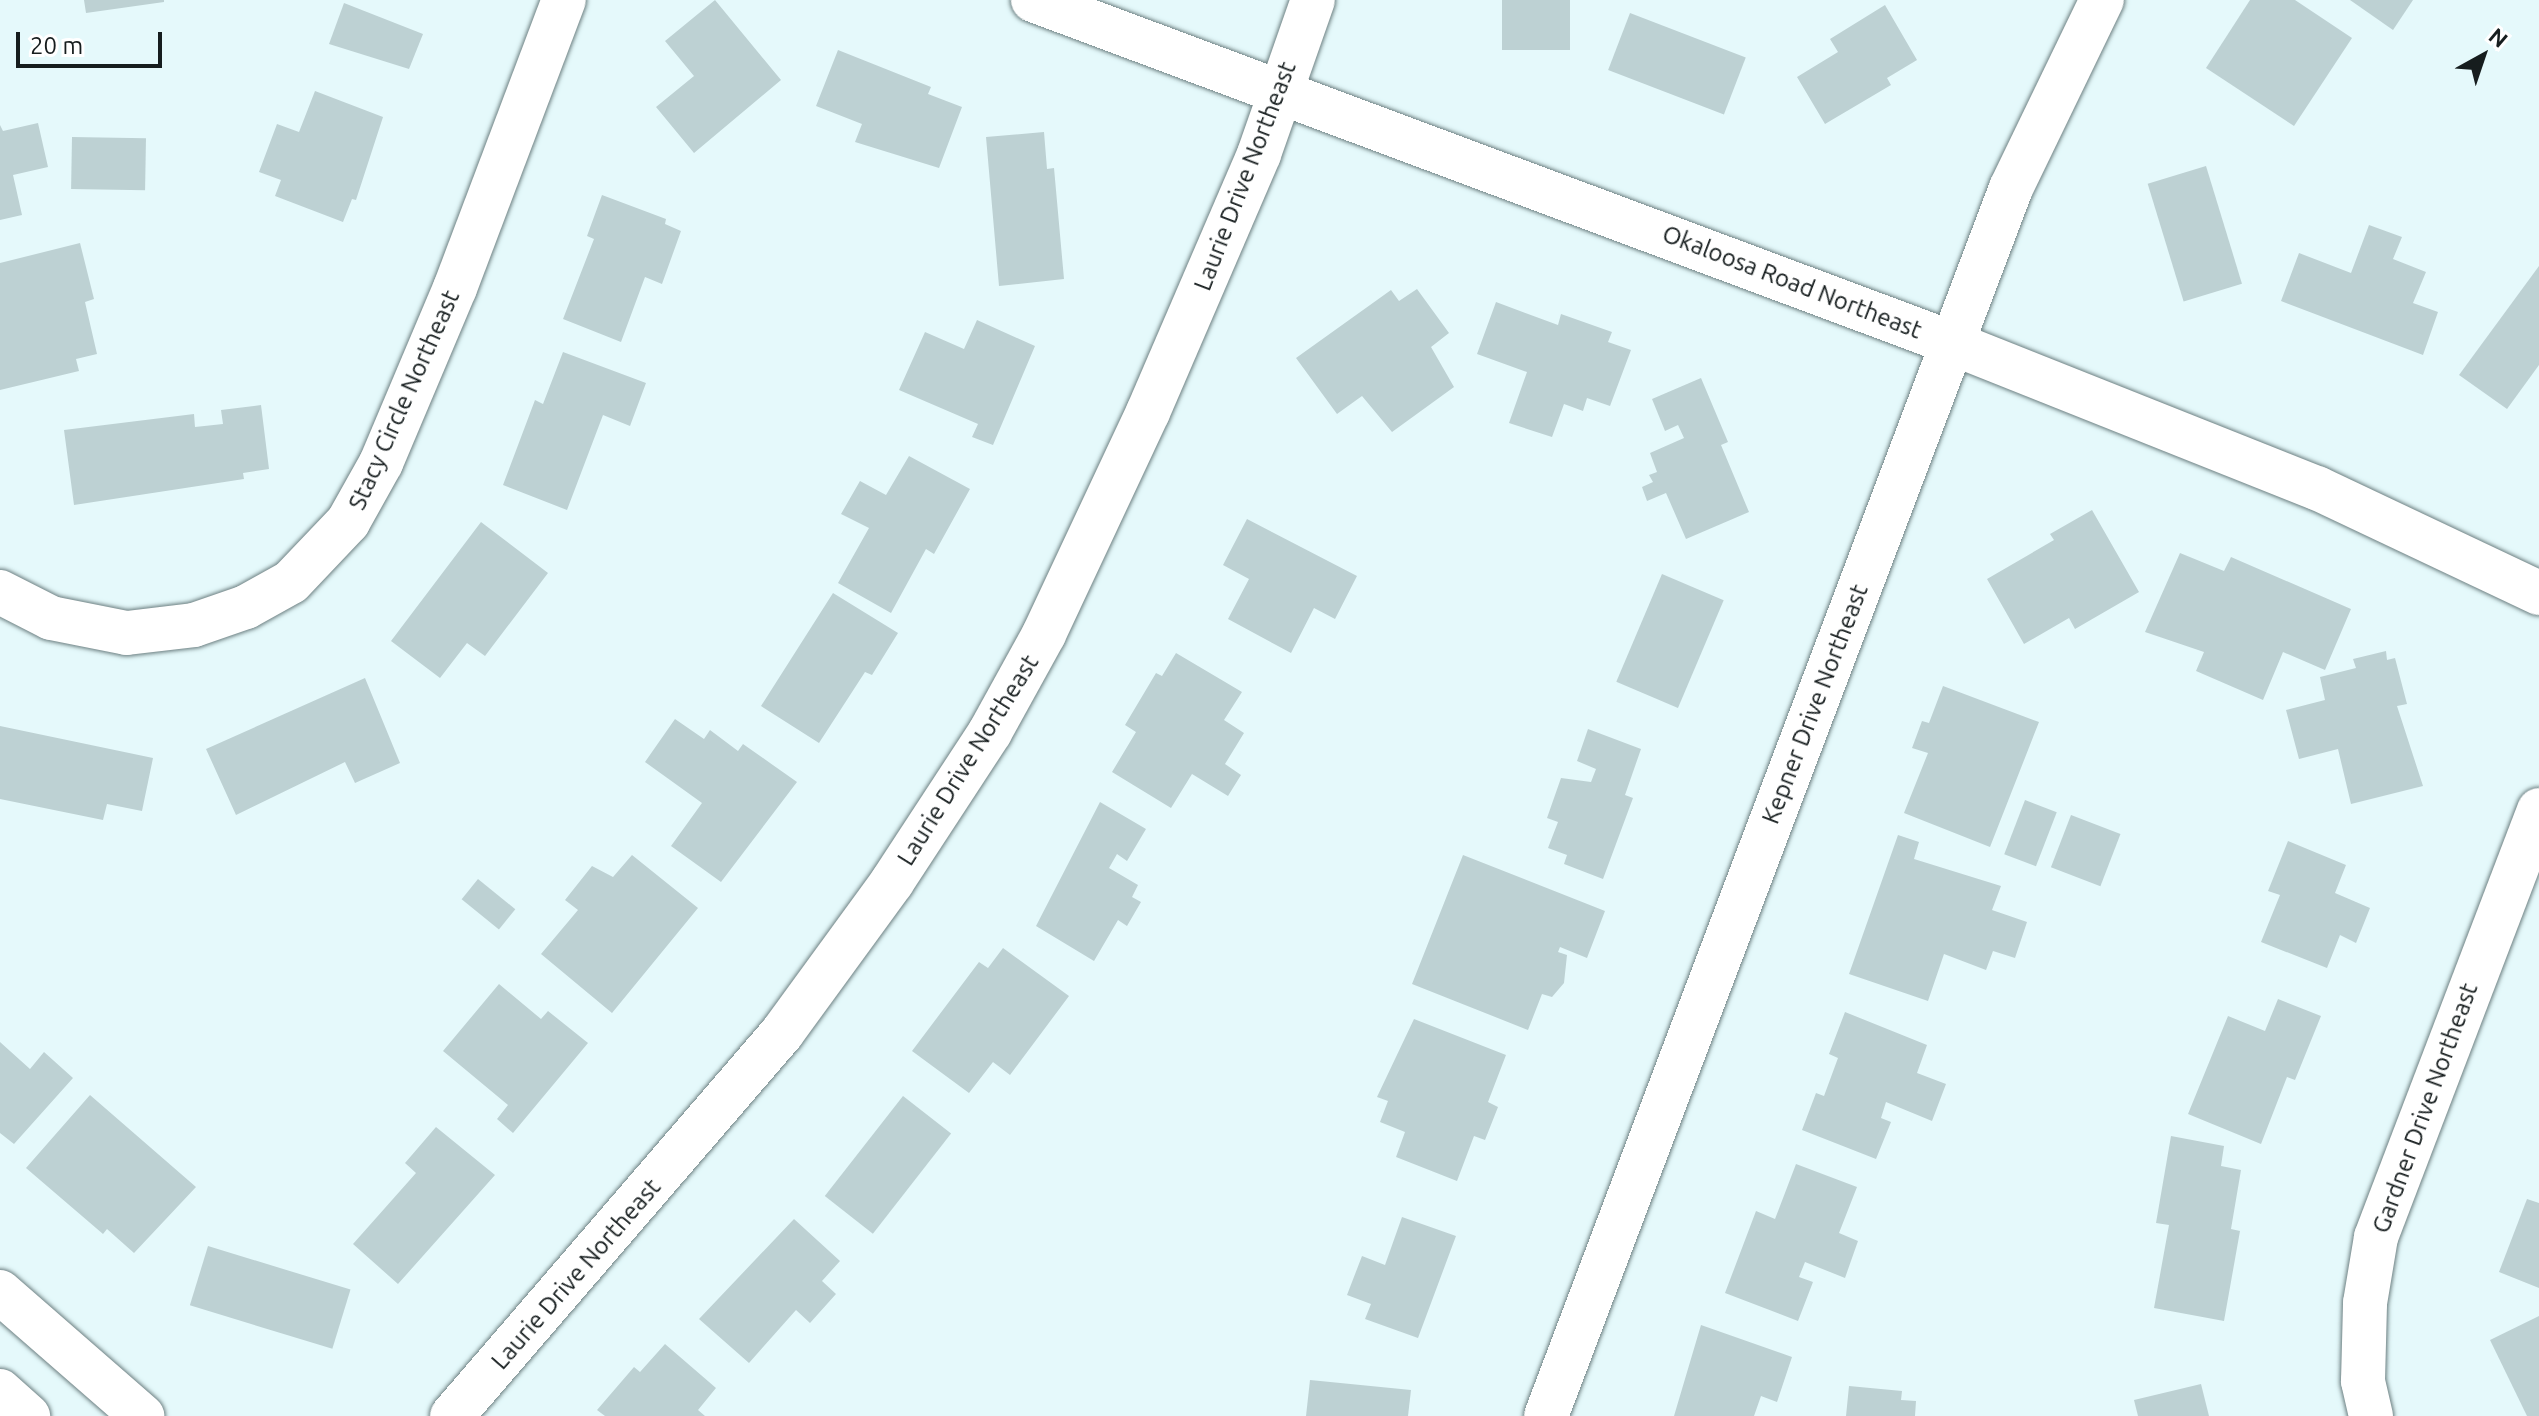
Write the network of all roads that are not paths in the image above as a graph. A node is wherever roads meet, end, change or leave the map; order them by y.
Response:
1 (564, 0) edge
2 (1033, 0) edge
3 (1313, 0) edge
4 (2102, 0) edge
5 (1280, 90) junction
6 (1952, 343) junction
7 (0, 592) edge
8 (2539, 593) edge
9 (2539, 810) edge
10 (0, 1292) edge
11 (0, 1391) edge
12 (28, 1416) edge
13 (142, 1416) edge
14 (452, 1416) edge
15 (1546, 1416) edge
16 (2371, 1416) edge

1 - 7 street, Stacy Circle Northeast
2 - 5 street, Okaloosa Road Northeast
3 - 5 street, Laurie Drive Northeast
4 - 6 street, Kepner Drive Northeast
5 - 6 street, Okaloosa Road Northeast
5 - 14 street, Laurie Drive Northeast
6 - 8 street, Okaloosa Road Northeast
6 - 15 street, Kepner Drive Northeast
9 - 16 street, Gardner Drive Northeast
10 - 13 street
11 - 12 street

